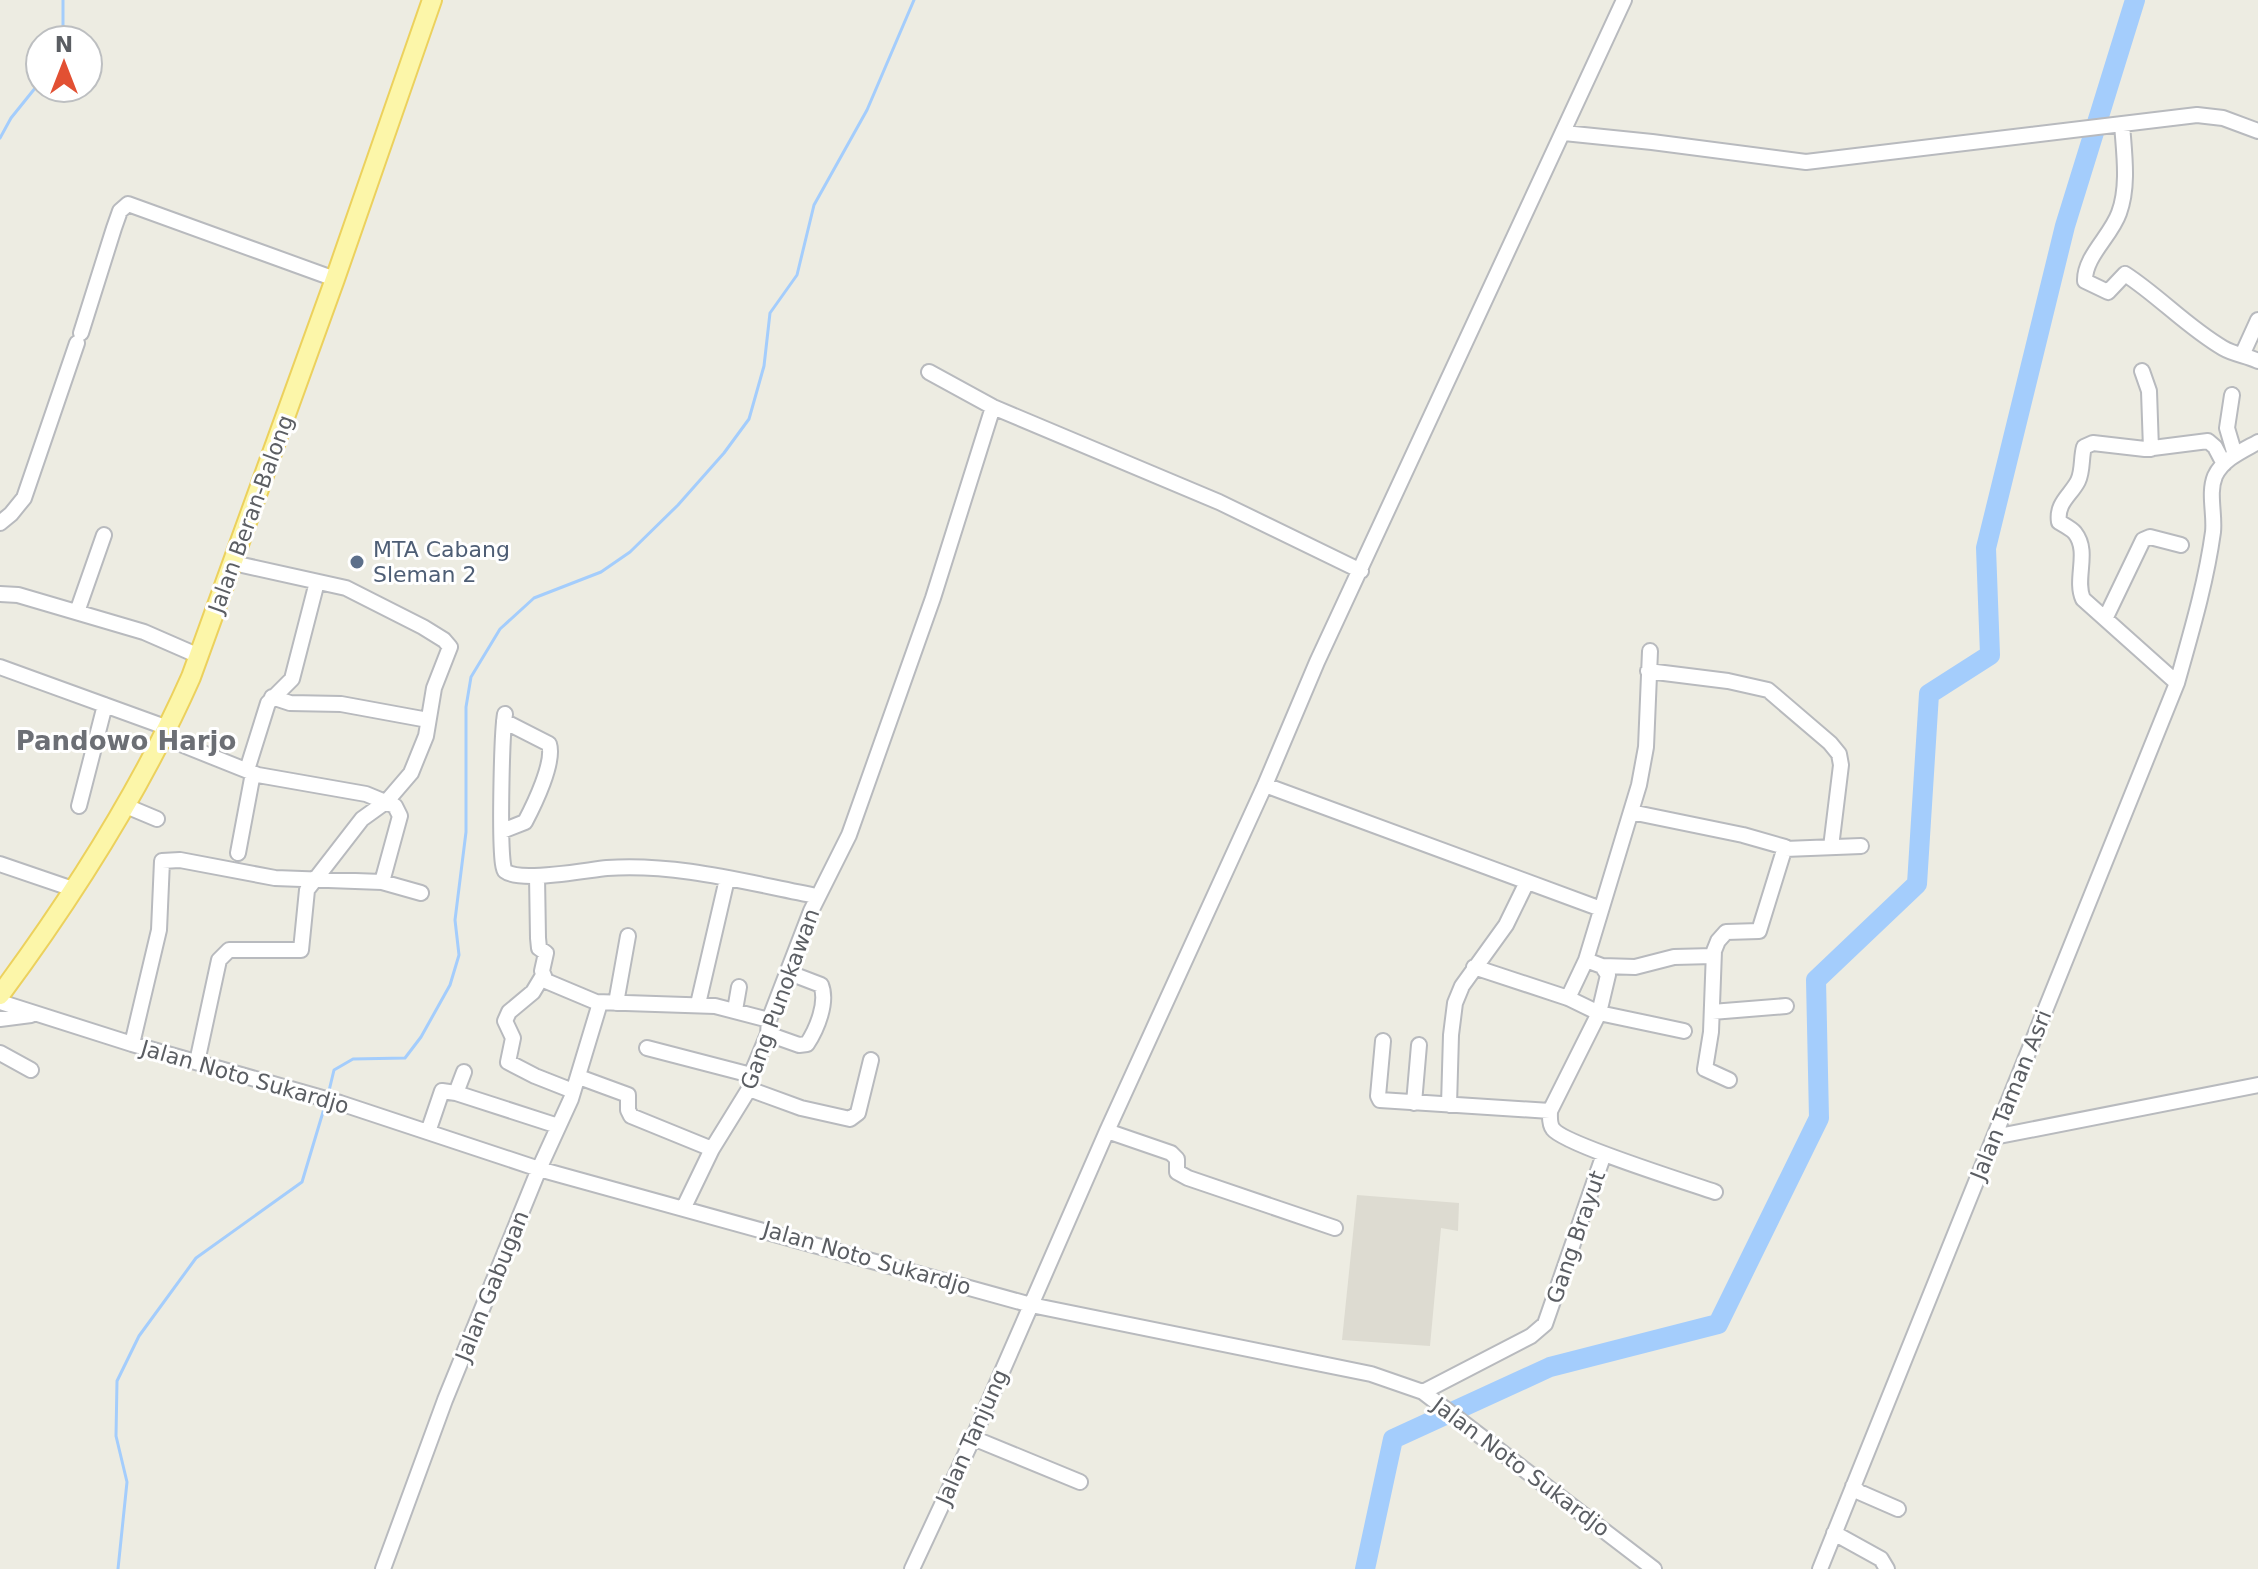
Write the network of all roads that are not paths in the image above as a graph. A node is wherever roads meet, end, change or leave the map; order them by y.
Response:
1 (432, 0) edge
2 (1624, 0) edge
3 (2122, 124) junction
4 (2258, 131) edge
5 (1564, 133) junction
6 (335, 279) junction
7 (2258, 320) edge
8 (2243, 353) junction
9 (2258, 361) edge
10 (2142, 371) dead end
11 (929, 372) dead end
12 (2232, 395) dead end
13 (993, 407) junction
14 (2258, 442) edge
15 (2151, 449) junction
16 (2229, 460) junction
17 (0, 523) edge
18 (104, 535) dead end
19 (2181, 545) dead end
20 (233, 563) junction
21 (1361, 571) junction
22 (317, 582) junction
23 (0, 594) edge
24 (77, 612) junction
25 (2106, 617) junction
26 (1650, 651) dead end
27 (199, 656) junction
28 (0, 667) edge
29 (1648, 671) junction
30 (2177, 683) junction
31 (272, 697) junction
32 (105, 705) junction
33 (428, 720) junction
34 (166, 732) junction
35 (250, 772) junction
36 (1265, 785) junction
37 (387, 801) junction
38 (79, 806) dead end
39 (126, 806) junction
40 (1631, 812) junction
41 (157, 819) dead end
42 (502, 831) junction
43 (1861, 846) dead end
44 (1831, 847) junction
45 (1785, 849) junction
46 (238, 853) dead end
47 (0, 864) edge
48 (537, 876) junction
49 (727, 879) junction
50 (314, 881) junction
51 (382, 882) junction
52 (1527, 882) junction
53 (73, 889) junction
54 (421, 893) dead end
55 (817, 896) junction
56 (1601, 909) junction
57 (628, 936) dead end
58 (1713, 956) junction
59 (1586, 960) junction
60 (1602, 966) junction
61 (1474, 967) junction
62 (787, 972) junction
63 (542, 977) junction
64 (739, 987) dead end
65 (0, 995) edge
66 (1568, 998) junction
67 (0, 1002) edge
68 (600, 1003) junction
69 (616, 1003) junction
70 (698, 1004) junction
71 (1786, 1006) dead end
72 (735, 1010) junction
73 (1712, 1012) junction
74 (1599, 1013) junction
75 (39, 1015) junction
76 (0, 1019) edge
77 (768, 1027) junction
78 (1684, 1031) dead end
79 (1383, 1041) dead end
80 (132, 1044) junction
81 (1419, 1045) dead end
82 (647, 1048) dead end
83 (0, 1053) edge
84 (871, 1060) dead end
85 (197, 1062) junction
86 (31, 1070) dead end
87 (464, 1072) dead end
88 (1729, 1080) dead end
89 (750, 1082) junction
90 (576, 1084) junction
91 (2258, 1085) edge
92 (456, 1093) junction
93 (1414, 1103) junction
94 (1449, 1105) junction
95 (1550, 1111) junction
96 (558, 1126) junction
97 (1107, 1131) junction
98 (428, 1132) junction
99 (1994, 1137) junction
100 (712, 1149) junction
101 (1604, 1154) junction
102 (539, 1169) junction
103 (1715, 1192) dead end
104 (684, 1207) junction
105 (1335, 1228) dead end
106 (1031, 1305) junction
107 (1423, 1392) junction
108 (973, 1438) junction
109 (1080, 1482) dead end
110 (1853, 1486) junction
111 (1898, 1509) dead end
112 (1834, 1533) junction
113 (383, 1569) edge
114 (912, 1569) edge
115 (1654, 1569) edge
116 (1820, 1569) edge
117 (1887, 1569) edge

1 - 6 main road, Jalan Beran-Balong
2 - 5 street, Jalan Tanjung
3 - 4 street
3 - 5 street
3 - 8 street
5 - 21 street, Jalan Tanjung
6 - 17 street
6 - 20 main road, Jalan Beran-Balong
7 - 8 street
8 - 9 street
10 - 15 street
11 - 13 street
12 - 16 street
13 - 21 street
13 - 55 street, Gang Punokawan
14 - 16 street
15 - 16 street
15 - 25 street
16 - 30 street, Jalan Taman Asri
18 - 24 street
19 - 25 street
20 - 22 street
20 - 27 main road, Jalan Beran-Balong
21 - 36 street, Jalan Tanjung
22 - 31 street
22 - 33 street
23 - 24 street
24 - 27 street
25 - 30 street
26 - 29 street
27 - 34 main road, Jalan Beran-Balong
28 - 32 street
29 - 40 street
29 - 44 street
30 - 99 street, Jalan Taman Asri
31 - 33 street
31 - 35 street
32 - 34 street
32 - 38 street
33 - 37 street
34 - 35 street
34 - 39 main road, Jalan Beran-Balong
35 - 37 street
35 - 46 street
36 - 52 street
36 - 97 street, Jalan Tanjung
37 - 50 street
37 - 51 street
39 - 41 street
39 - 53 main road, Jalan Beran-Balong
40 - 45 street
40 - 56 street
42 - 42 street
42 - 48 street
43 - 44 street
44 - 45 street
45 - 58 street
47 - 53 street
48 - 49 street
48 - 63 street
49 - 55 street
49 - 70 street
50 - 51 street
50 - 80 street
50 - 85 street
51 - 54 street
52 - 56 street
52 - 61 street
53 - 65 main road, Jalan Beran-Balong
55 - 62 street, Gang Punokawan
56 - 59 street
57 - 69 street
58 - 60 street
58 - 73 street
59 - 60 street
59 - 66 street
60 - 74 street
61 - 66 street
61 - 94 street
62 - 77 street, Gang Punokawan
62 - 77 street
63 - 68 street
63 - 90 street
64 - 72 street
66 - 74 street
67 - 75 street, Jalan Noto Sukardjo
68 - 69 street
68 - 90 street, Jalan Gabugan
69 - 70 street
70 - 72 street
71 - 73 street
72 - 77 street
73 - 88 street
74 - 78 street
74 - 95 street
75 - 76 street, Jalan Noto Sukardjo
75 - 80 street, Jalan Noto Sukardjo
77 - 89 street, Gang Punokawan
79 - 93 street
80 - 85 street, Jalan Noto Sukardjo
81 - 93 street
82 - 89 street
83 - 86 street
84 - 89 street
85 - 98 street, Jalan Noto Sukardjo
87 - 92 street
89 - 100 street, Gang Punokawan
90 - 96 street, Jalan Gabugan
90 - 100 street
91 - 99 street
92 - 96 street
92 - 98 street
93 - 94 street
94 - 95 street
95 - 101 street
96 - 102 street, Jalan Gabugan
97 - 105 street
97 - 106 street, Jalan Tanjung
98 - 102 street, Jalan Noto Sukardjo
99 - 110 street, Jalan Taman Asri
100 - 104 street, Gang Punokawan
101 - 103 street
101 - 107 street, Gang Brayut
102 - 104 street, Jalan Noto Sukardjo
102 - 113 street, Jalan Gabugan
104 - 106 street, Jalan Noto Sukardjo
106 - 107 street, Jalan Noto Sukardjo
106 - 108 street, Jalan Tanjung
107 - 115 street, Jalan Noto Sukardjo
108 - 109 street
108 - 114 street, Jalan Tanjung
110 - 111 street
110 - 112 street, Jalan Taman Asri
112 - 116 street, Jalan Taman Asri
112 - 117 street

